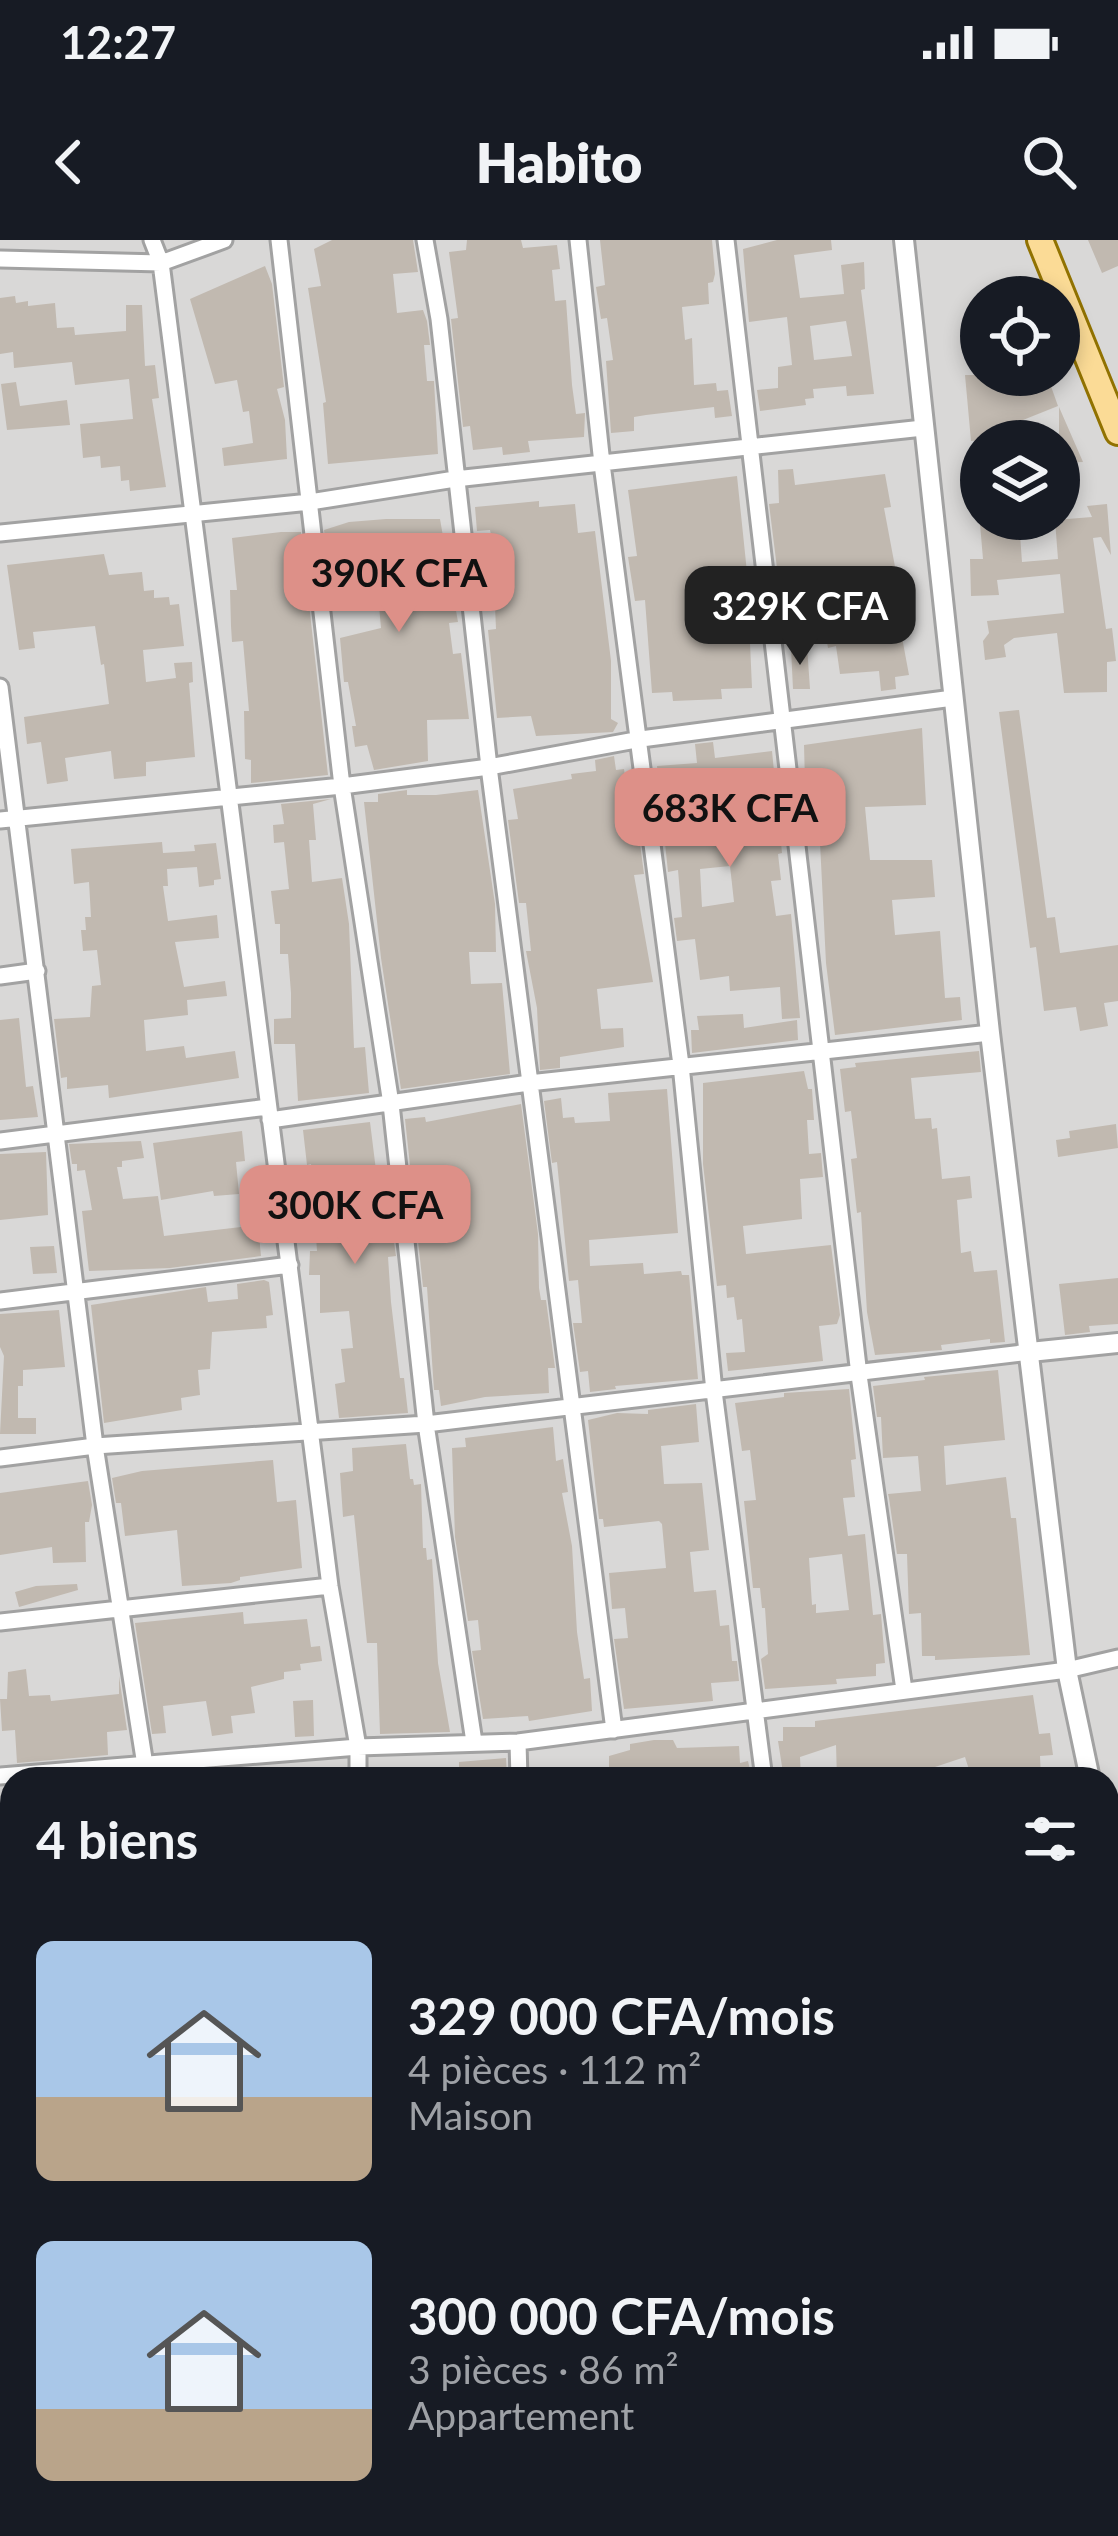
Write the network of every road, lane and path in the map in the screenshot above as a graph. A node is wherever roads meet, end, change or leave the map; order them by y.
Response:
1 (152, 240) edge
2 (224, 240) edge
3 (279, 240) edge
4 (425, 240) edge
5 (578, 240) edge
6 (726, 240) edge
7 (904, 240) edge
8 (1040, 240) edge
9 (0, 260) edge
10 (161, 263) junction
11 (1110, 386) edge
12 (923, 428) junction
13 (1118, 432) edge
14 (749, 449) junction
15 (602, 464) junction
16 (455, 479) junction
17 (310, 502) junction
18 (193, 513) junction
19 (0, 532) edge
20 (0, 687) edge
21 (953, 698) junction
22 (780, 722) junction
23 (641, 740) junction
24 (489, 766) junction
25 (342, 786) junction
26 (230, 795) junction
27 (9, 819) edge
28 (37, 971) junction
29 (0, 976) edge
30 (990, 1033) junction
31 (823, 1052) junction
32 (681, 1065) junction
33 (529, 1083) junction
34 (391, 1104) junction
35 (269, 1113) junction
36 (54, 1134) junction
37 (0, 1141) edge
38 (290, 1265) junction
39 (76, 1292) junction
40 (0, 1300) edge
41 (1118, 1343) edge
42 (1030, 1352) junction
43 (860, 1375) junction
44 (714, 1391) junction
45 (570, 1409) junction
46 (426, 1424) junction
47 (312, 1433) junction
48 (95, 1446) junction
49 (0, 1458) edge
50 (330, 1586) junction
51 (124, 1609) junction
52 (0, 1622) edge
53 (1118, 1658) edge
54 (1066, 1670) junction
55 (904, 1690) junction
56 (757, 1708) junction
57 (614, 1730) junction
58 (474, 1742) junction
59 (518, 1742) junction
60 (358, 1747) junction
61 (145, 1765) junction
62 (119, 1767) edge
63 (358, 1767) edge
64 (519, 1767) edge
65 (763, 1767) edge
66 (1087, 1767) edge

1 - 10 street
2 - 10 street
3 - 17 street
4 - 16 street
5 - 15 street
6 - 14 street
7 - 12 street
8 - 11 main road
9 - 10 street
10 - 18 street
11 - 13 main road
12 - 14 street
12 - 21 street
14 - 15 street
14 - 22 street
15 - 16 street
15 - 23 street
16 - 17 street
16 - 24 street
17 - 18 street
17 - 25 street
18 - 19 street
18 - 26 street
20 - 27 street
21 - 22 street
21 - 30 street
22 - 23 street
22 - 31 street
23 - 24 street
23 - 32 street
24 - 25 street
24 - 33 street
25 - 26 street
25 - 34 street
26 - 27 street
26 - 35 street
27 - 28 street
28 - 29 street
28 - 36 street
30 - 31 street
30 - 42 street
31 - 32 street
31 - 43 street
32 - 33 street
32 - 44 street
33 - 34 street
33 - 45 street
34 - 35 street
34 - 46 street
35 - 36 street
35 - 38 street
36 - 37 street
36 - 39 street
38 - 39 street
38 - 47 street
39 - 40 street
39 - 48 street
41 - 42 street
42 - 43 street
42 - 54 street
43 - 44 street
43 - 55 street
44 - 45 street
44 - 56 street
45 - 46 street
45 - 57 street
46 - 47 street
46 - 58 street
47 - 48 street
47 - 50 street
48 - 49 street
48 - 51 street
50 - 51 street
50 - 60 street
51 - 52 street
51 - 61 street
53 - 54 street
54 - 55 street
54 - 66 street
55 - 56 street
56 - 57 street
56 - 65 street
57 - 59 street
58 - 59 street
58 - 60 street
59 - 64 street
60 - 61 street
60 - 63 street
61 - 62 street

